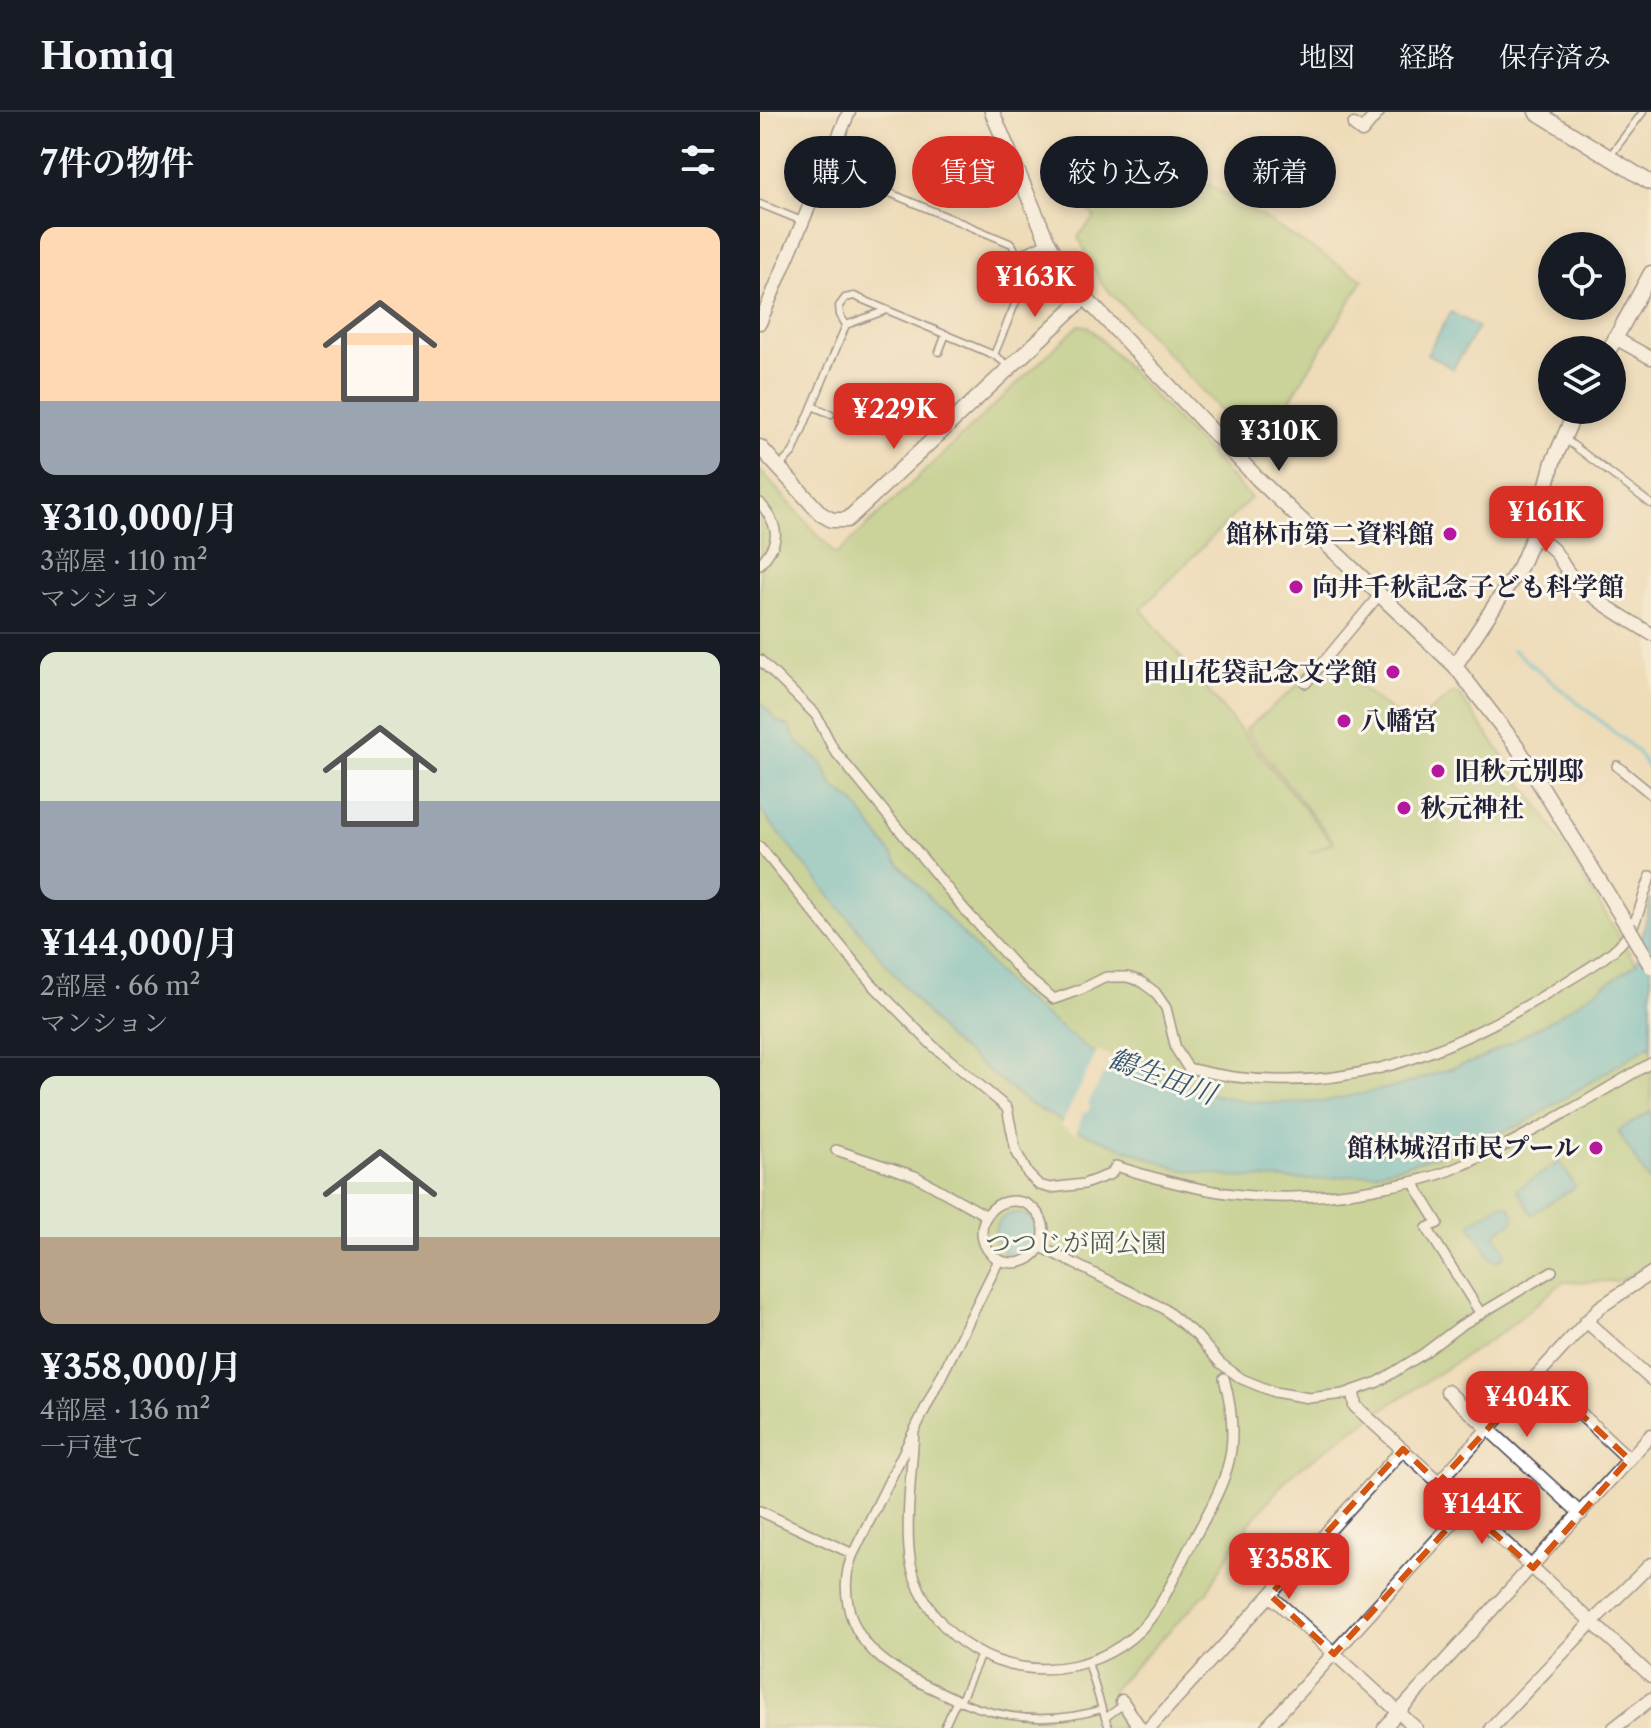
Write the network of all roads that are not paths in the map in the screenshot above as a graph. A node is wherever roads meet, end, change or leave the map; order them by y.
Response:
1 (849, 112) edge
2 (992, 112) edge
3 (1378, 112) edge
4 (1536, 112) edge
5 (1643, 112) edge
6 (1354, 125) dead end
7 (839, 136) edge
8 (1609, 157) junction
9 (1651, 183) edge
10 (896, 196) edge
11 (760, 204) edge
12 (808, 208) edge
13 (802, 221) junction
14 (1047, 240) junction
15 (1018, 255) junction
16 (1651, 273) edge
17 (1084, 298) junction
18 (887, 310) junction
19 (760, 323) edge
20 (846, 325) junction
21 (946, 334) junction
22 (1616, 336) edge
23 (1626, 349) edge
24 (939, 352) dead end
25 (994, 355) junction
26 (1651, 358) edge
27 (1011, 367) junction
28 (812, 406) junction
29 (831, 414) dead end
30 (1569, 424) edge
31 (1562, 437) junction
32 (760, 447) edge
33 (778, 467) junction
34 (760, 503) edge
35 (1651, 504) edge
36 (1533, 537) junction
37 (760, 564) edge
38 (1380, 594) junction
39 (1651, 634) edge
40 (760, 660) edge
41 (1455, 666) junction
42 (1306, 683) dead end
43 (1617, 766) dead end
44 (1651, 794) edge
45 (760, 847) edge
46 (1651, 876) edge
47 (1651, 966) edge
48 (1651, 1063) edge
49 (836, 1150) dead end
50 (1413, 1182) junction
51 (987, 1216) junction
52 (1041, 1247) junction
53 (999, 1260) junction
54 (1552, 1271) dead end
55 (1649, 1277) edge
56 (1481, 1314) junction
57 (1586, 1321) junction
58 (1538, 1374) junction
59 (1224, 1378) dead end
60 (1651, 1379) edge
61 (1447, 1391) dead end
62 (1353, 1392) junction
63 (1488, 1428) junction
64 (914, 1431) junction
65 (1651, 1435) edge
66 (1403, 1449) junction
67 (1629, 1459) junction
68 (1438, 1483) junction
69 (1466, 1508) junction
70 (760, 1511) edge
71 (1581, 1514) junction
72 (853, 1554) junction
73 (1651, 1564) edge
74 (1533, 1568) junction
75 (1270, 1595) junction
76 (1592, 1622) junction
77 (981, 1654) junction
78 (1334, 1654) junction
79 (1088, 1662) junction
80 (1651, 1676) edge
81 (1651, 1699) edge
82 (958, 1701) junction
83 (1123, 1702) joint
84 (1102, 1709) junction
85 (1398, 1712) junction
86 (1105, 1718) junction
87 (944, 1728) edge
88 (1109, 1728) edge
89 (1140, 1728) edge
90 (1149, 1728) edge
91 (1266, 1728) edge
92 (1384, 1728) edge
93 (1416, 1728) edge
94 (1491, 1728) edge
95 (1614, 1728) edge

1 - 7 street
2 - 14 street
3 - 6 street
4 - 8 street
5 - 8 lane
8 - 9 street
10 - 15 lane
11 - 13 lane
12 - 13 street
13 - 19 street
14 - 15 lane
14 - 17 street
15 - 25 lane
16 - 22 street
17 - 27 street
17 - 38 street
18 - 20 lane
18 - 20 lane
18 - 21 lane
20 - 28 lane
21 - 24 lane
21 - 25 lane
23 - 26 street
25 - 27 lane
27 - 33 street
28 - 29 lane
28 - 33 lane
30 - 31 street
31 - 35 lane
31 - 36 street
32 - 33 street
34 - 37 street
36 - 39 street
36 - 41 street
38 - 41 street
38 - 42 street
40 - 46 street
41 - 47 street, bridge
43 - 44 street
45 - 50 street
48 - 50 street
49 - 51 street
50 - 56 street
51 - 52 street
51 - 53 street
52 - 53 street
52 - 62 street
53 - 64 street
54 - 56 street
55 - 57 street
56 - 62 street
57 - 58 street
57 - 60 street
58 - 63 street
58 - 67 street
59 - 79 street
61 - 63 street
62 - 66 street
63 - 68 street
63 - 71 street
64 - 72 street
64 - 77 street
65 - 67 street
66 - 68 street
66 - 75 street
67 - 71 street
68 - 69 street
69 - 74 street
69 - 78 street
70 - 72 street
71 - 74 street
72 - 82 street
73 - 76 street
74 - 76 street
74 - 85 street
75 - 78 street
75 - 90 street
76 - 80 street
76 - 94 street
77 - 79 street
77 - 82 lane
78 - 85 street
78 - 91 street
79 - 84 lane
81 - 95 street
82 - 84 lane
82 - 87 lane
83 - 86 lane
83 - 89 street
84 - 86 lane
85 - 92 street
85 - 93 street
86 - 88 lane

